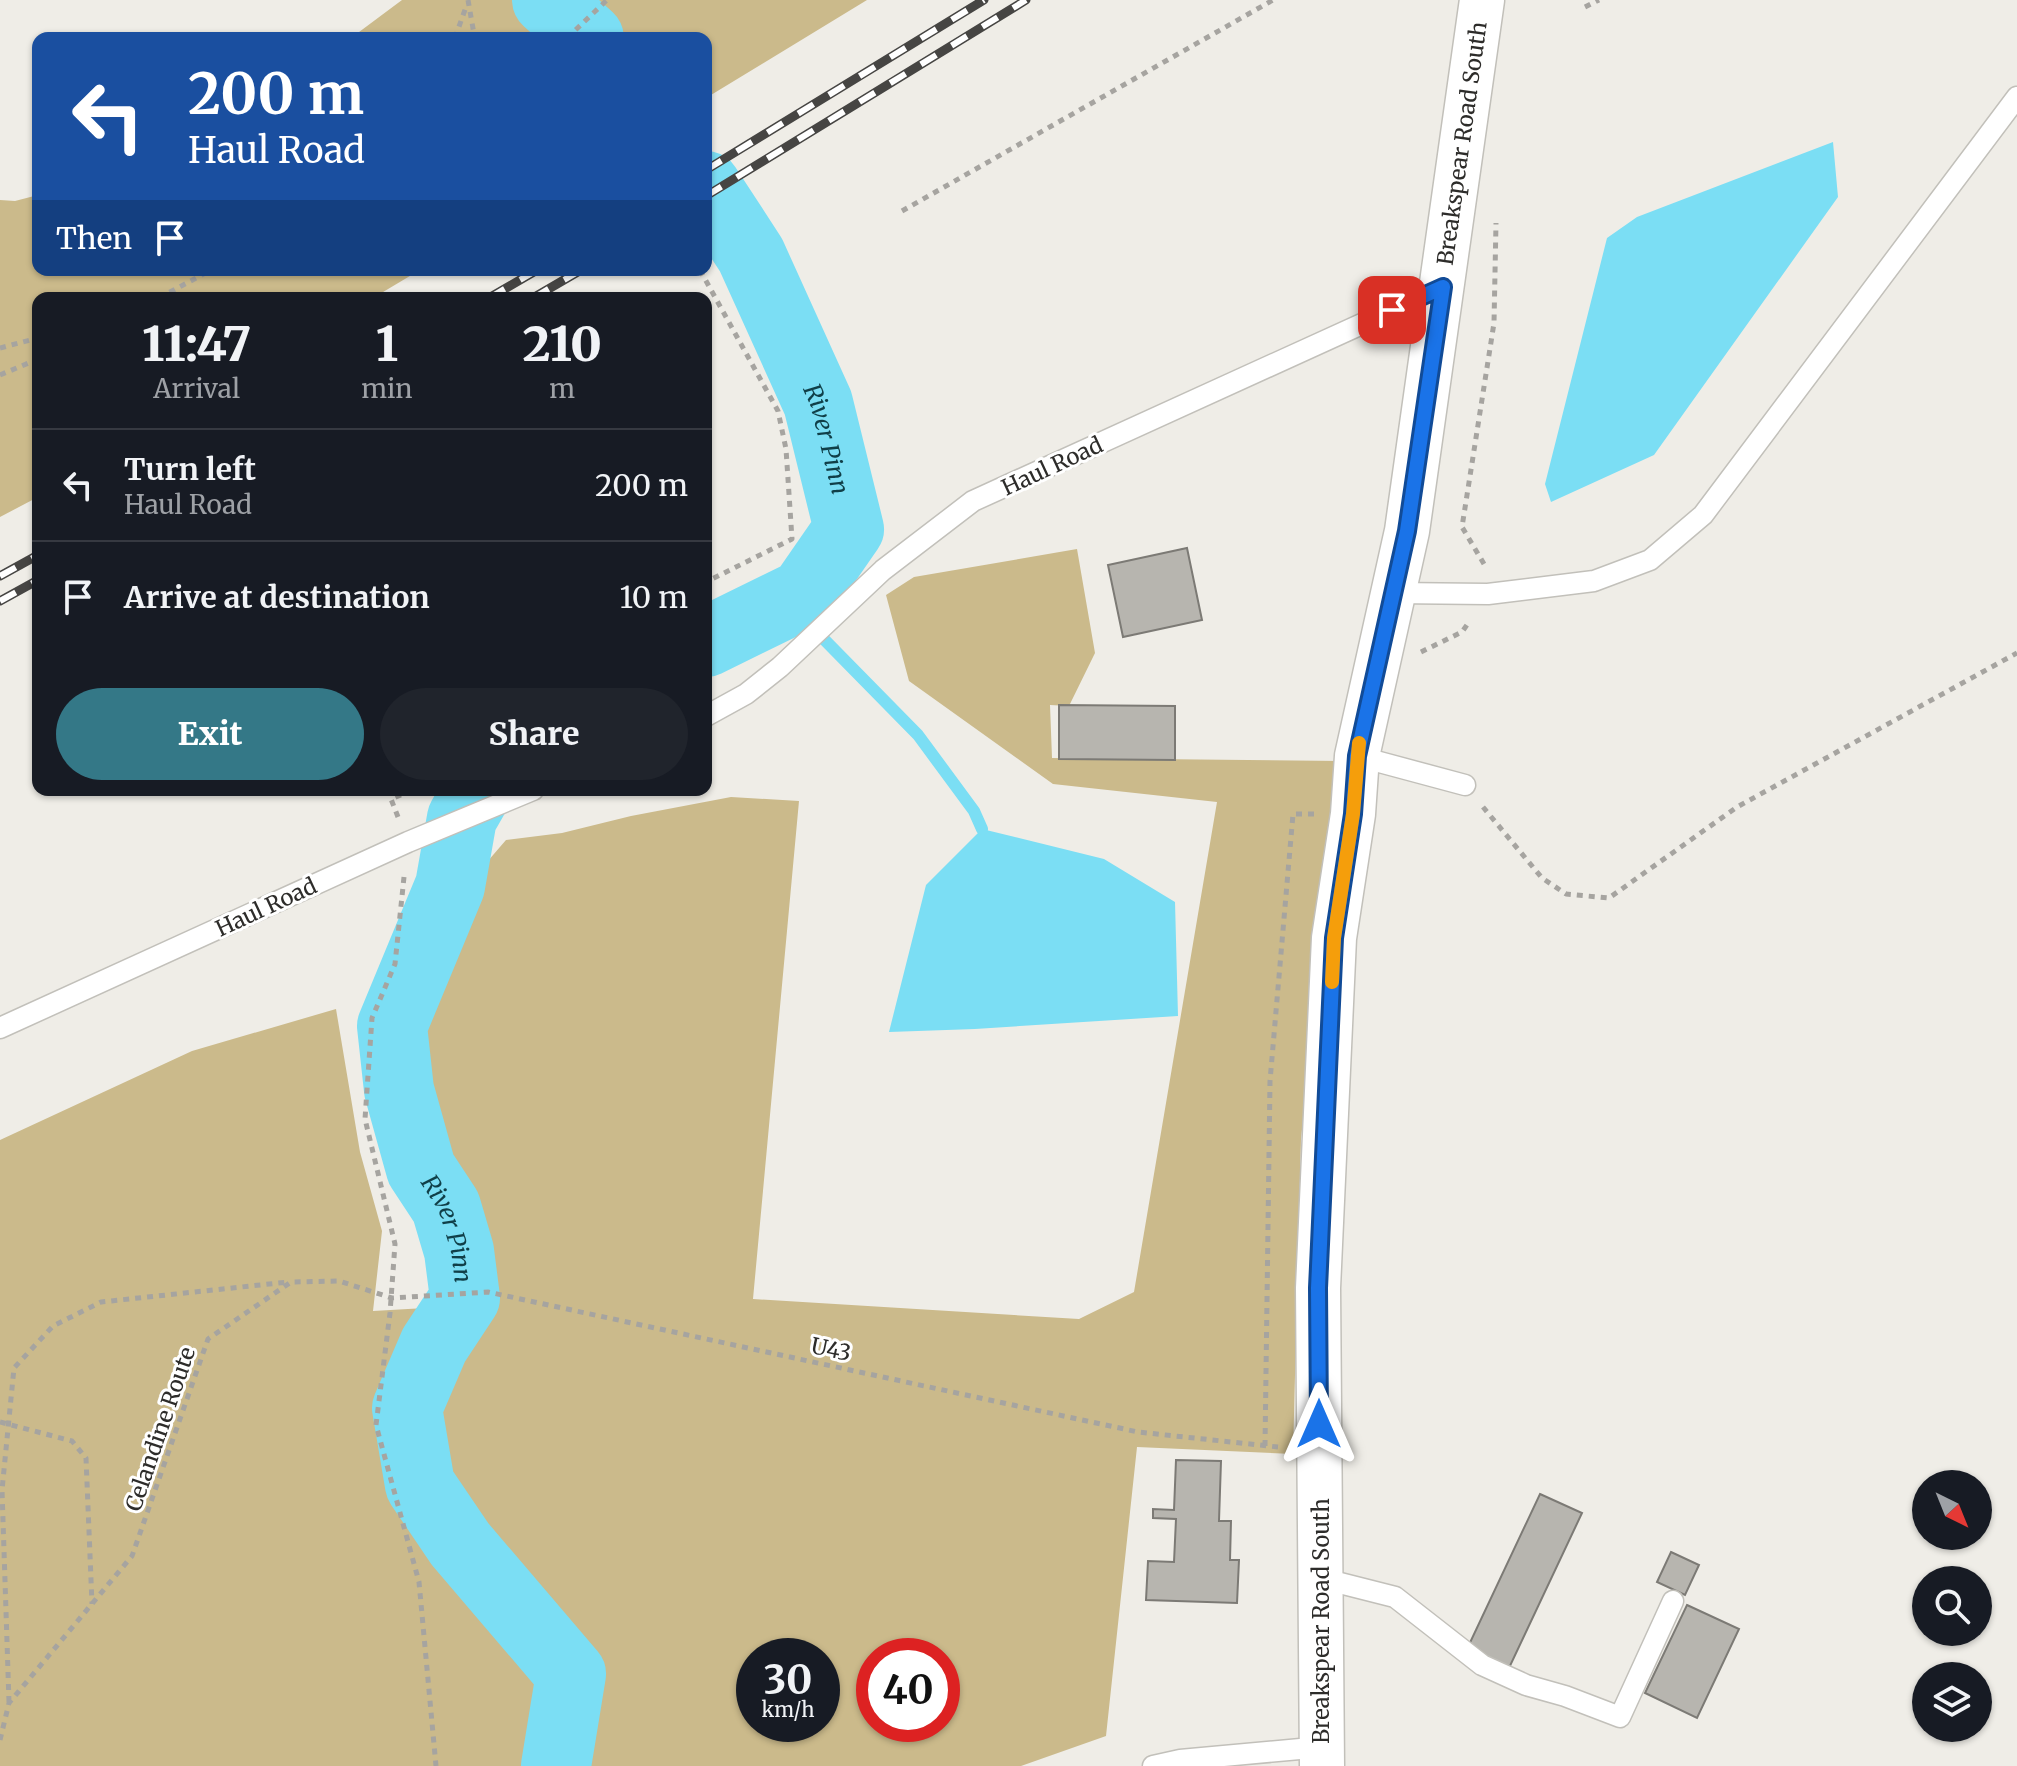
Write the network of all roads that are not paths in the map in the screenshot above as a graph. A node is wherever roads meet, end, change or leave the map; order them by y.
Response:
1 (1482, 0) edge
2 (2017, 97) edge
3 (1443, 287) junction
4 (1393, 593) junction
5 (712, 713) edge
6 (1357, 756) junction
7 (1465, 785) road end
8 (518, 796) edge
9 (0, 1028) edge
10 (1320, 1578) junction
11 (1673, 1601) dead end
12 (1322, 1756) edge
13 (1153, 1766) edge

1 - 3 street, Breakspear Road South
2 - 4 lane
3 - 4 street, Breakspear Road South
3 - 5 lane, Haul Road
4 - 6 street, Breakspear Road South
6 - 7 lane
6 - 10 street, Breakspear Road South
8 - 9 lane, Haul Road
10 - 11 lane
10 - 12 street, Breakspear Road South
12 - 13 lane

